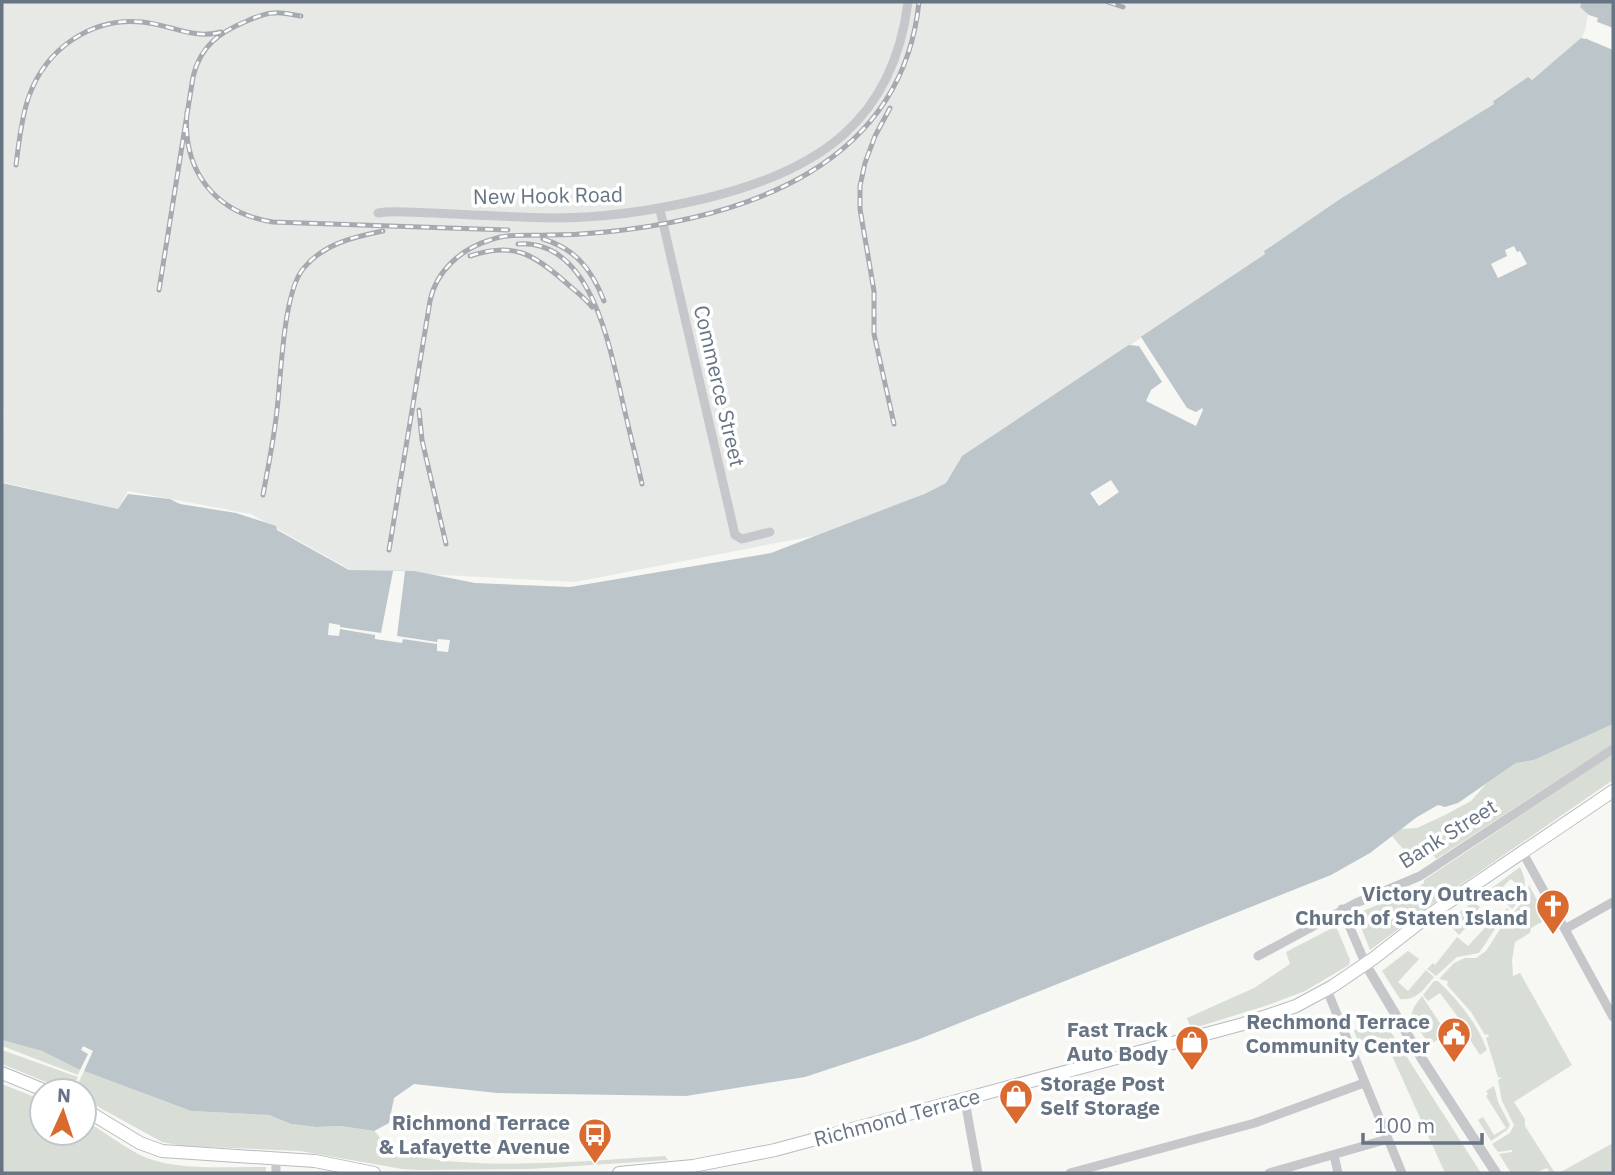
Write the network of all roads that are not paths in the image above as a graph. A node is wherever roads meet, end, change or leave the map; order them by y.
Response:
1 (908, 2) edge
2 (660, 209) junction
3 (378, 213) dead end
4 (770, 533) dead end
5 (1613, 749) edge
6 (1611, 793) edge
7 (1523, 853) junction
8 (1613, 902) edge
9 (1342, 909) junction
10 (1565, 929) junction
11 (1258, 956) dead end
12 (1366, 965) junction
13 (1327, 989) junction
14 (1609, 999) edge
15 (1613, 1017) edge
16 (2, 1073) edge
17 (1364, 1083) junction
18 (28, 1084) edge
19 (965, 1101) junction
20 (98, 1117) edge
21 (1388, 1139) junction
22 (1334, 1155) junction
23 (276, 1158) junction
24 (1093, 1170) edge
25 (651, 1172) edge
26 (276, 1173) edge
27 (374, 1173) edge
28 (619, 1173) edge
29 (978, 1173) edge
30 (1070, 1173) edge
31 (1269, 1173) edge
32 (1338, 1173) edge
33 (1402, 1173) edge
34 (1496, 1173) edge

1 - 2 street, New Hook Road
2 - 3 street, New Hook Road
2 - 4 street, Commerce Street
5 - 9 street, Bank Street
6 - 7 main road, Richmond Terrace
7 - 10 street
7 - 12 main road, Richmond Terrace
8 - 10 street
9 - 11 street, Bank Street
9 - 12 street
10 - 14 street
12 - 13 main road, Richmond Terrace
12 - 34 street
13 - 17 street
13 - 19 main road, Richmond Terrace
14 - 15 street
16 - 18 main road
17 - 21 street
17 - 24 street
19 - 25 main road, Richmond Terrace
19 - 29 street
20 - 23 main road
21 - 22 street
21 - 33 street
22 - 31 street
22 - 32 street
23 - 26 street
23 - 27 main road
24 - 30 street
25 - 28 main road, Richmond Terrace

